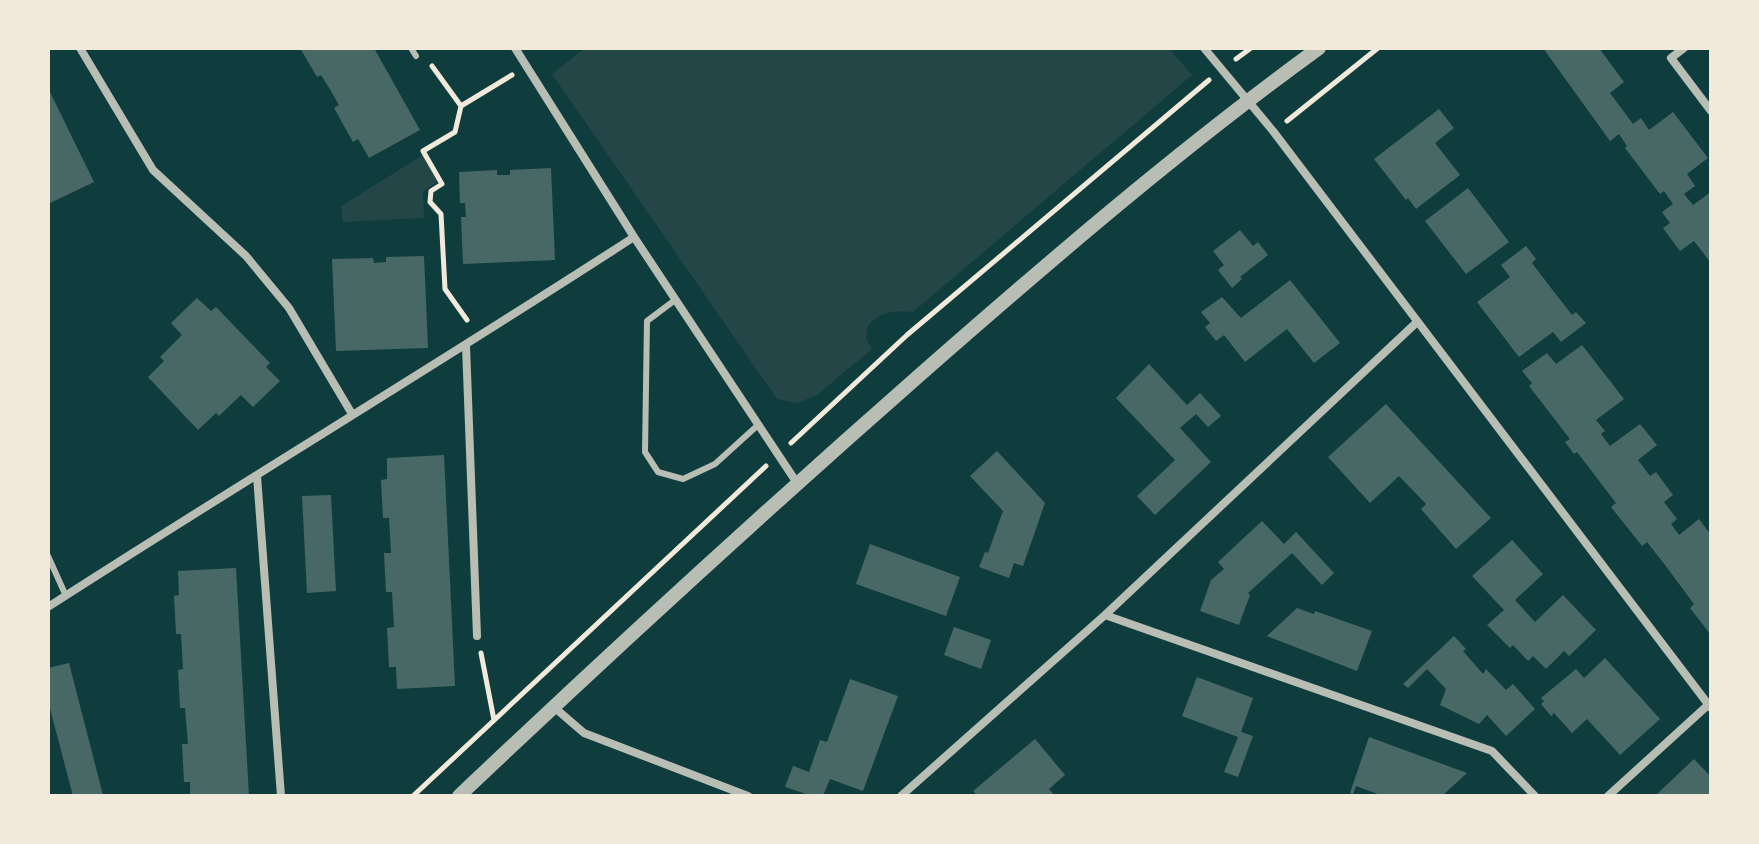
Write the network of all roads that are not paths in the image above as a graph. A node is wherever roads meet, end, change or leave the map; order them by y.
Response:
1 (80, 48) edge
2 (411, 48) edge
3 (515, 48) edge
4 (1204, 48) edge
5 (1319, 48) edge
6 (1684, 48) edge
7 (416, 56) road end
8 (1248, 99) junction
9 (1711, 111) edge
10 (634, 237) junction
11 (675, 300) junction
12 (1417, 322) junction
13 (466, 346) junction
14 (352, 414) junction
15 (758, 425) junction
16 (257, 476) junction
17 (797, 483) junction
18 (48, 556) edge
19 (66, 596) junction
20 (48, 607) edge
21 (1105, 615) junction
22 (477, 636) road end
23 (1710, 706) edge
24 (555, 708) junction
25 (281, 796) edge
26 (459, 796) edge
27 (748, 796) edge
28 (901, 796) edge
29 (1535, 796) edge
30 (1608, 796) edge

1 - 14 street
2 - 7 lane
3 - 10 street
4 - 8 street
5 - 8 street
6 - 9 street
8 - 12 street
8 - 17 street
10 - 11 street
10 - 13 street
11 - 15 street
11 - 15 lane
12 - 21 street
12 - 23 street
13 - 14 street
13 - 22 street
14 - 16 street
15 - 17 street
16 - 19 street
16 - 25 street
17 - 24 street
18 - 19 lane
19 - 20 street
21 - 28 street
21 - 29 street
23 - 30 street
24 - 26 street
24 - 27 street

